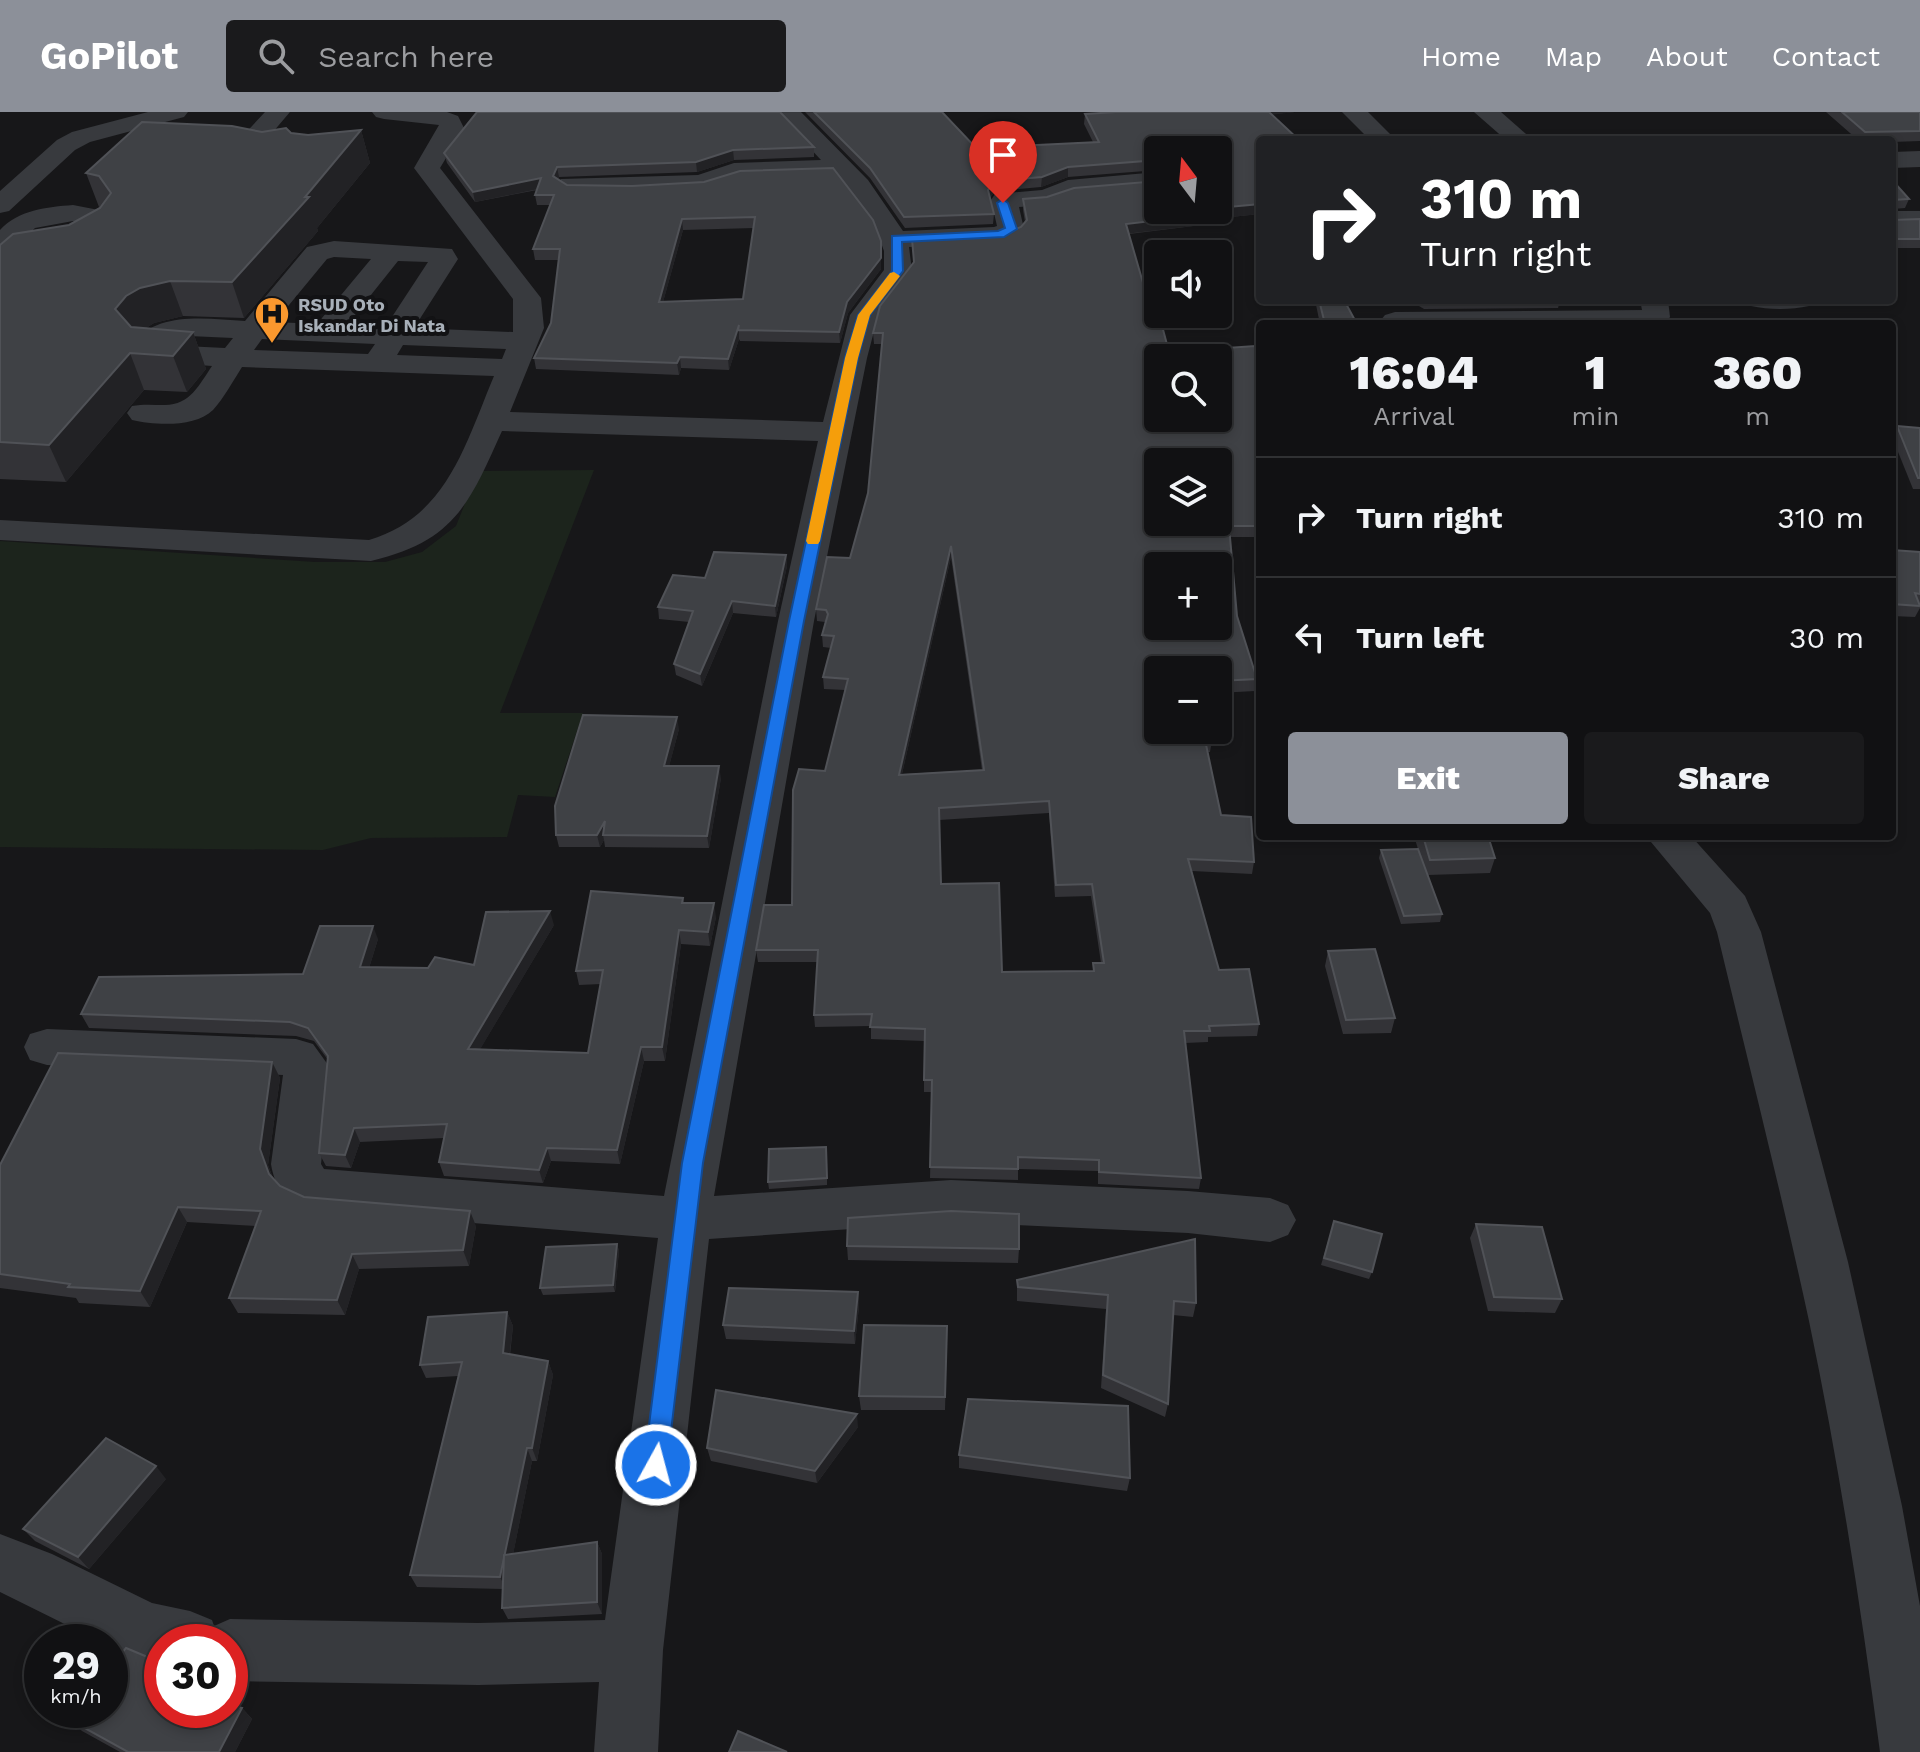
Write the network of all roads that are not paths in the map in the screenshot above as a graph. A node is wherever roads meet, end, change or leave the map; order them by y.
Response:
1 (176, 112) edge
2 (278, 112) edge
3 (788, 112) edge
4 (1354, 112) edge
5 (1486, 112) edge
6 (384, 119) edge
7 (1380, 136) edge
8 (1516, 136) edge
9 (274, 156) edge
10 (1920, 159) edge
11 (1896, 160) edge
12 (839, 167) junction
13 (0, 172) edge
14 (20, 179) edge
15 (1144, 181) edge
16 (570, 184) edge
17 (0, 205) edge
18 (40, 218) dead end
19 (1896, 219) edge
20 (1920, 219) edge
21 (896, 239) junction
22 (391, 252) junction
23 (1656, 304) edge
24 (1518, 320) edge
25 (253, 330) junction
26 (325, 333) junction
27 (394, 336) junction
28 (524, 341) junction
29 (233, 358) junction
30 (376, 364) junction
31 (512, 368) junction
32 (143, 413) dead end
33 (491, 421) junction
34 (836, 432) junction
35 (0, 530) edge
36 (1671, 840) edge
37 (47, 1047) dead end
38 (687, 1219) junction
39 (1270, 1220) dead end
40 (0, 1563) edge
41 (1907, 1625) edge
42 (144, 1631) edge
43 (248, 1650) edge
44 (632, 1650) junction
45 (626, 1752) edge
46 (1912, 1752) edge

1 - 14 street
2 - 9 street
3 - 12 street
4 - 7 street
5 - 8 street
6 - 28 street
10 - 11 street
12 - 16 street
12 - 21 street
13 - 14 street
14 - 17 street
14 - 18 street
15 - 21 street
19 - 20 street
21 - 34 street
22 - 25 street
22 - 26 street
22 - 27 street
23 - 24 street
25 - 26 street
25 - 29 street
25 - 29 street
26 - 27 street
27 - 28 street
27 - 30 street
28 - 31 street
29 - 30 street
29 - 32 street
30 - 31 street
31 - 33 street
33 - 34 street
33 - 35 street
34 - 38 street
36 - 41 street
37 - 38 street
38 - 39 street
38 - 44 street
40 - 42 street
41 - 46 street
43 - 44 street
44 - 45 street

